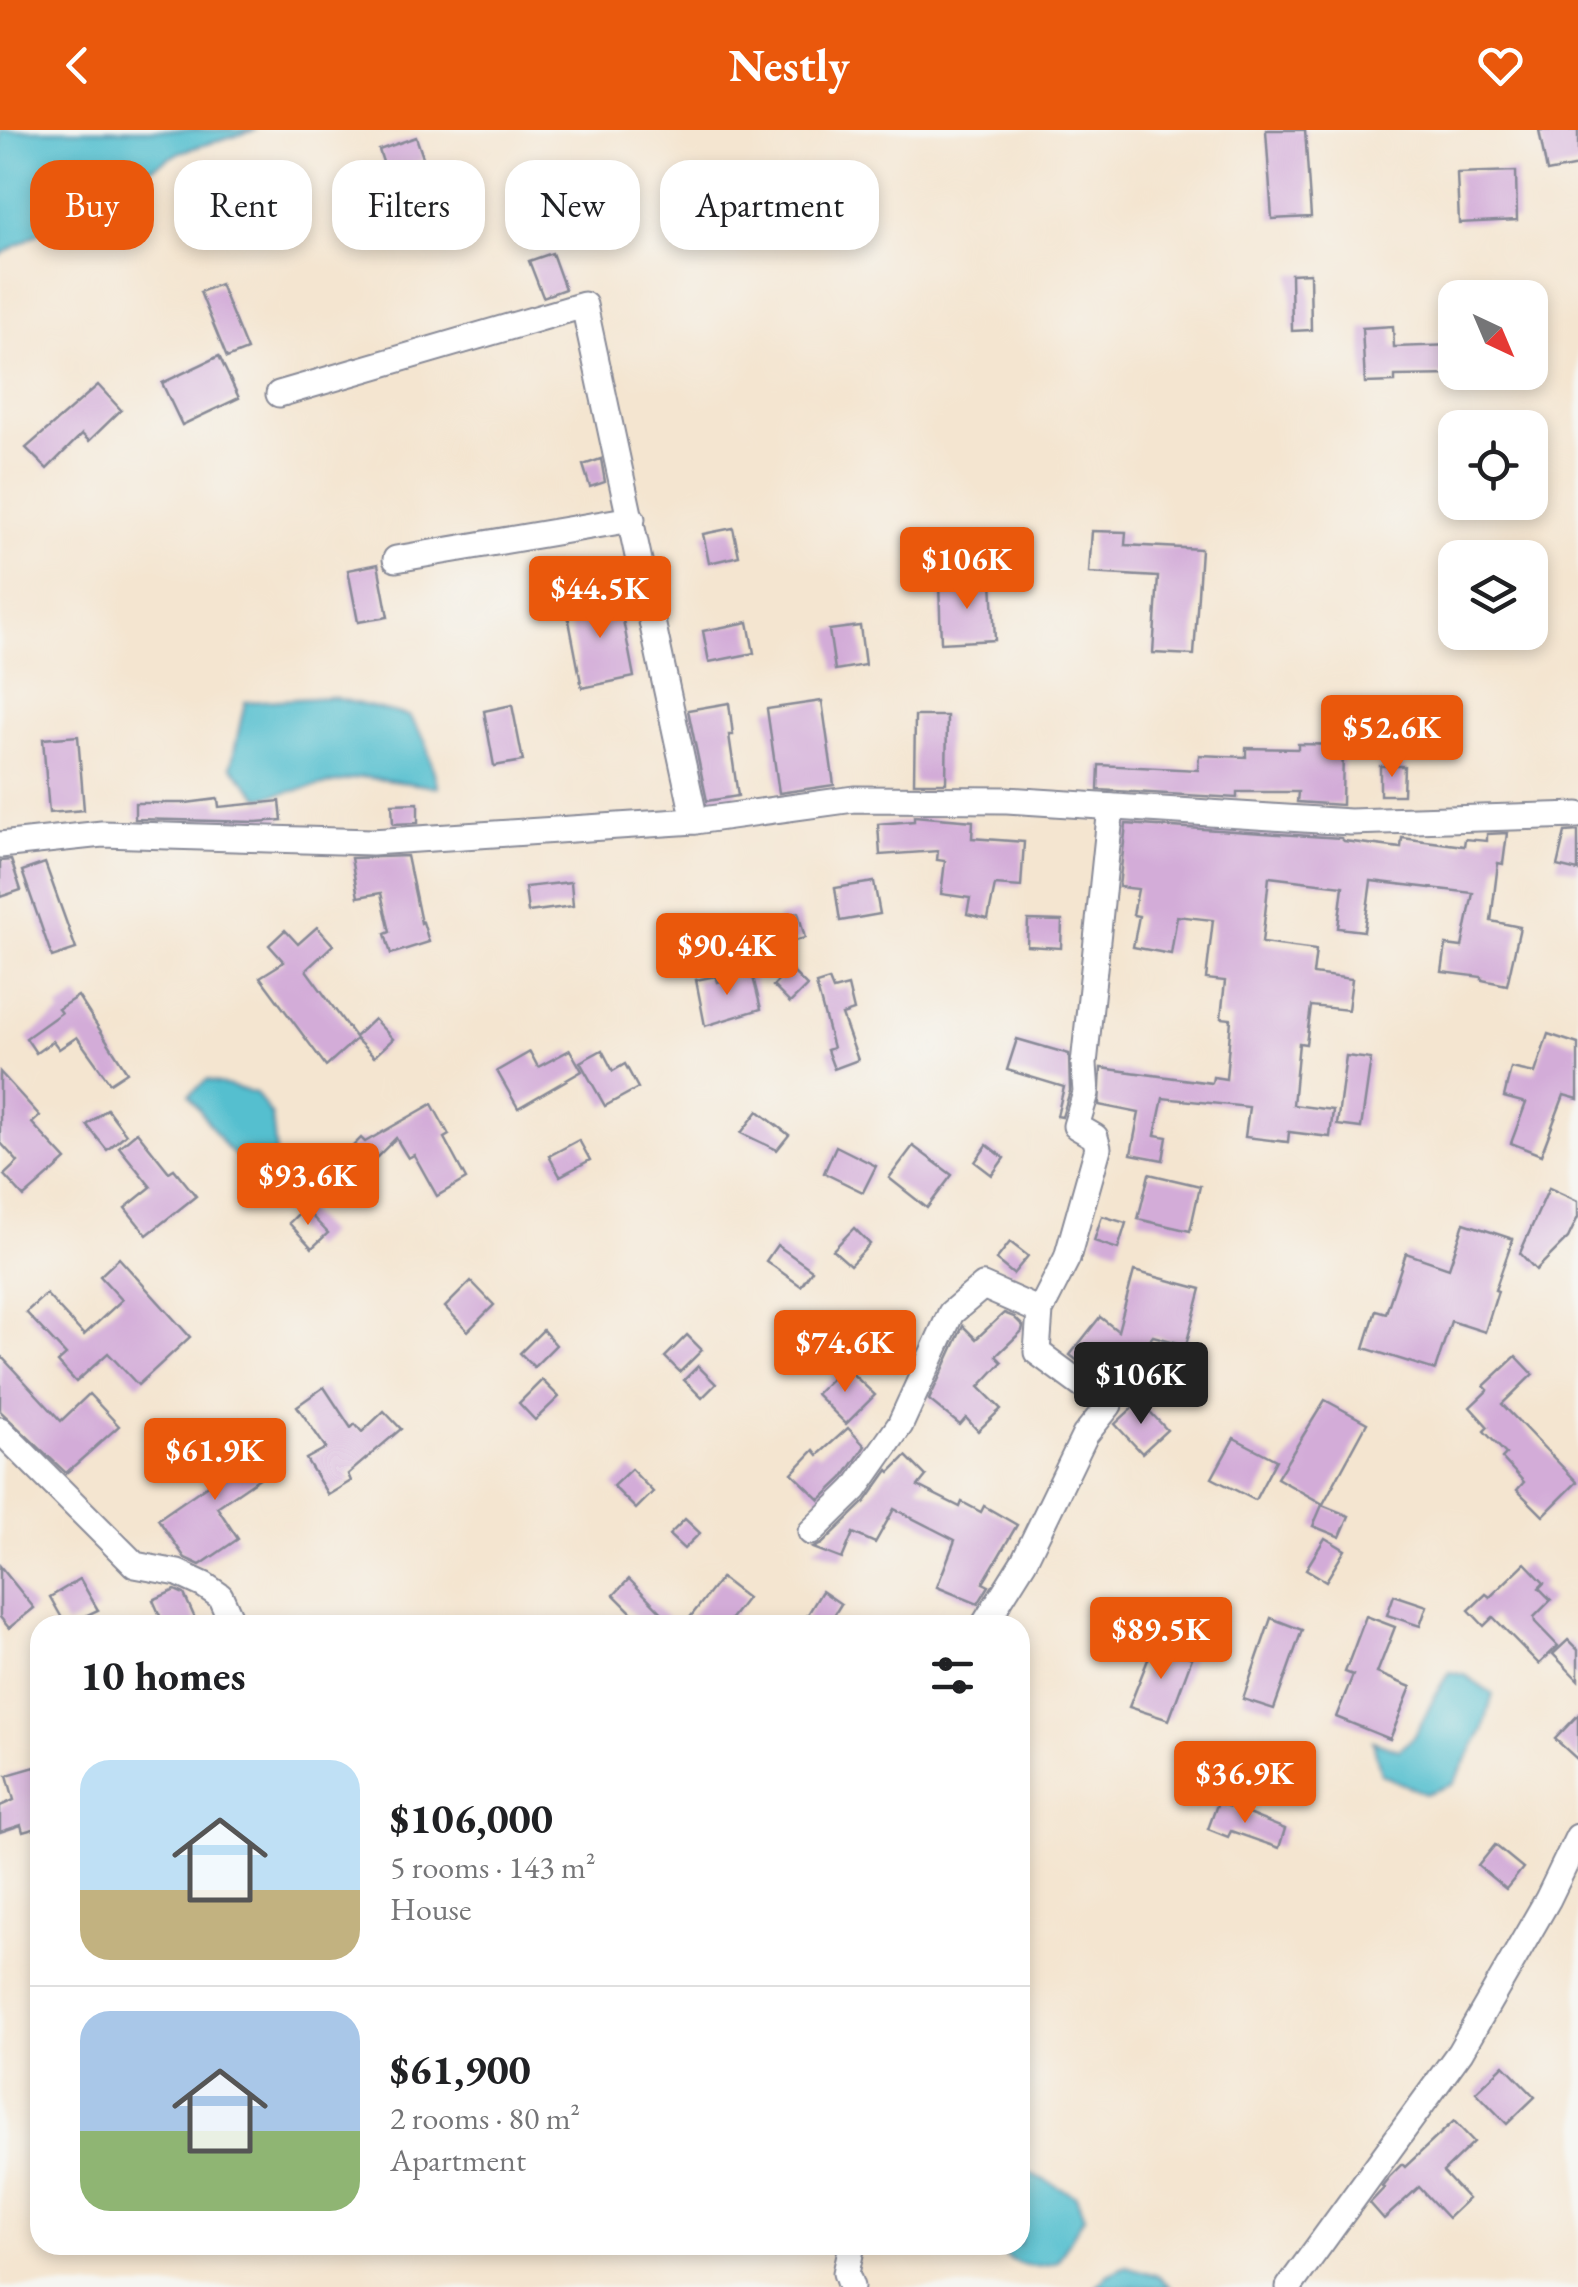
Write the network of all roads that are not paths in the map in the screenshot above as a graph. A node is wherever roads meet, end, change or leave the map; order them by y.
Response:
1 (279, 394) dead end
2 (632, 519) junction
3 (396, 559) dead end
4 (1111, 806) junction
5 (1578, 815) edge
6 (695, 821) junction
7 (0, 845) edge
8 (1040, 1311) junction
9 (0, 1430) edge
10 (811, 1532) dead end
11 (229, 1615) edge
12 (990, 1615) edge
13 (1578, 1837) edge
14 (850, 2255) edge
15 (851, 2287) edge
16 (1289, 2287) edge

1 - 2 street
2 - 3 street
2 - 6 street
4 - 5 street
4 - 6 street
4 - 8 street
6 - 7 street
8 - 10 street
8 - 12 street
9 - 11 street
13 - 16 street
14 - 15 street

